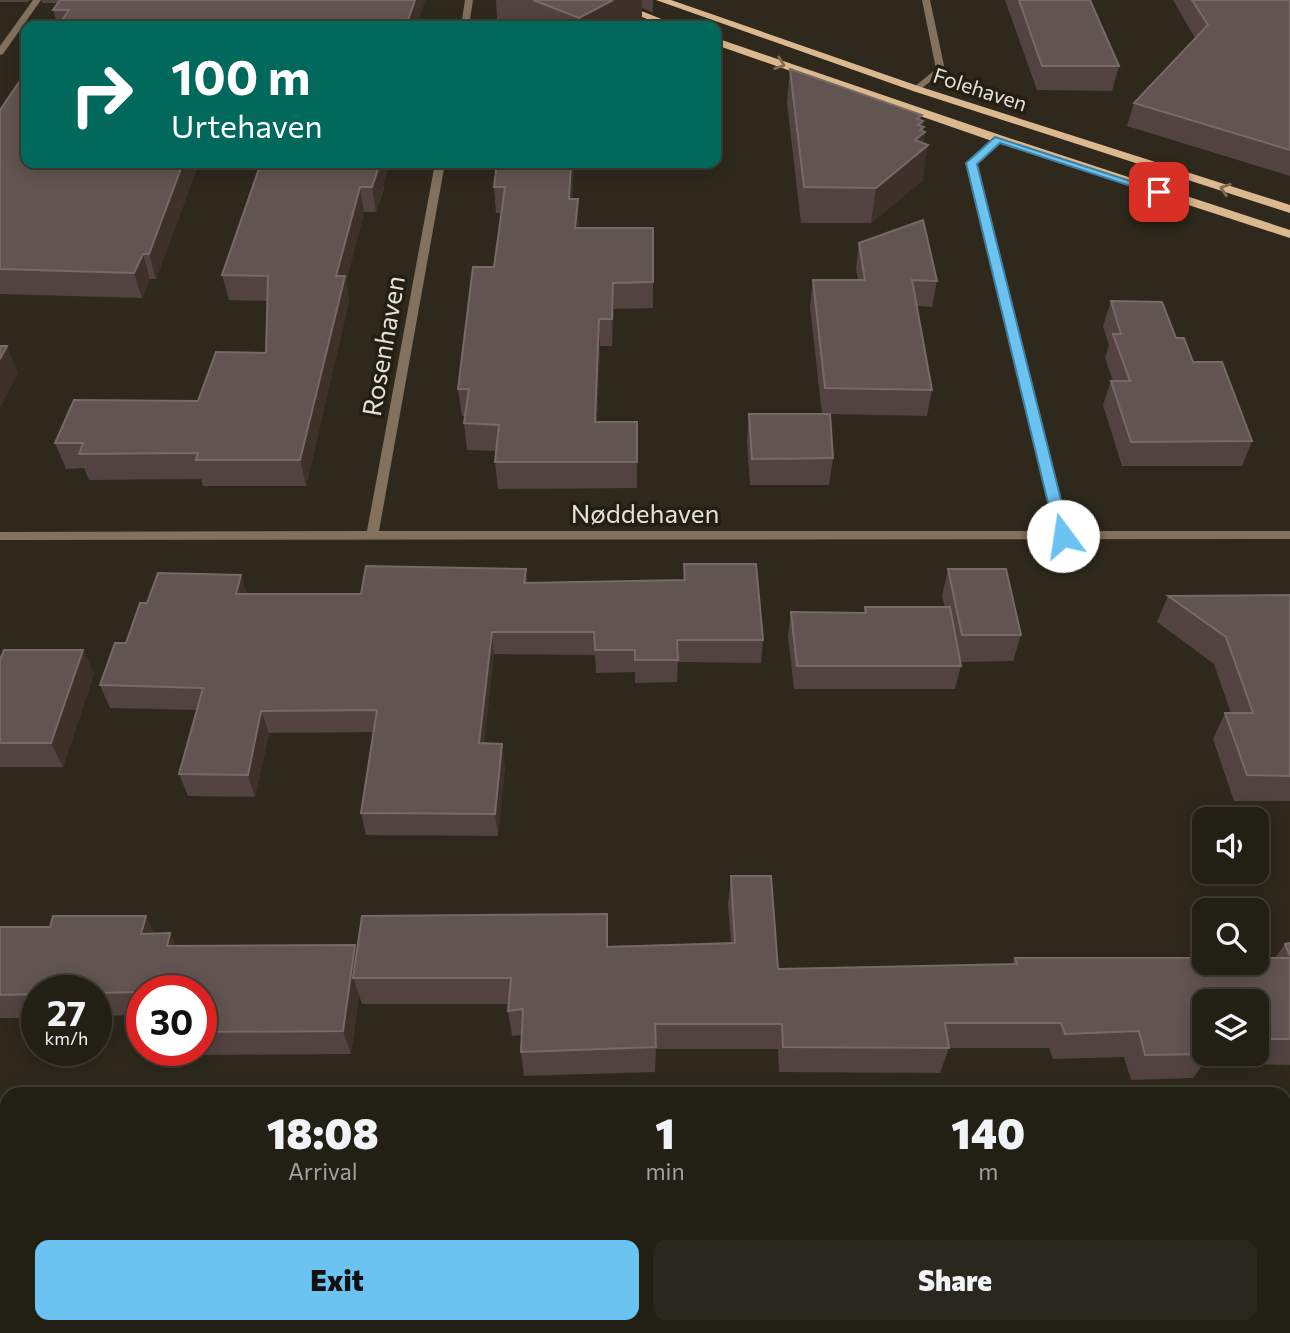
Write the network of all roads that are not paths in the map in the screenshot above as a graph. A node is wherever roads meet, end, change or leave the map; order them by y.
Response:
1 (37, 0) edge
2 (469, 0) edge
3 (604, 0) edge
4 (661, 0) edge
5 (926, 0) edge
6 (22, 21) edge
7 (466, 21) edge
8 (661, 21) edge
9 (21, 22) edge
10 (721, 43) edge
11 (0, 52) edge
12 (917, 89) junction
13 (999, 139) junction
14 (439, 168) edge
15 (1290, 209) edge
16 (1290, 234) edge
17 (1290, 535) edge
18 (0, 536) edge
19 (1063, 536) junction
20 (372, 537) junction

1 - 6 street
2 - 7 street
3 - 8 main road
4 - 12 main road, Folehaven
5 - 12 street
9 - 11 street
10 -> 13 main road, Folehaven
15 -> 12 main road, Folehaven
13 - 16 main road, Folehaven
13 - 19 street
14 - 20 street, Rosenhaven
17 - 19 street, Nøddehaven
18 - 20 street, Nøddehaven
19 - 20 street, Nøddehaven

